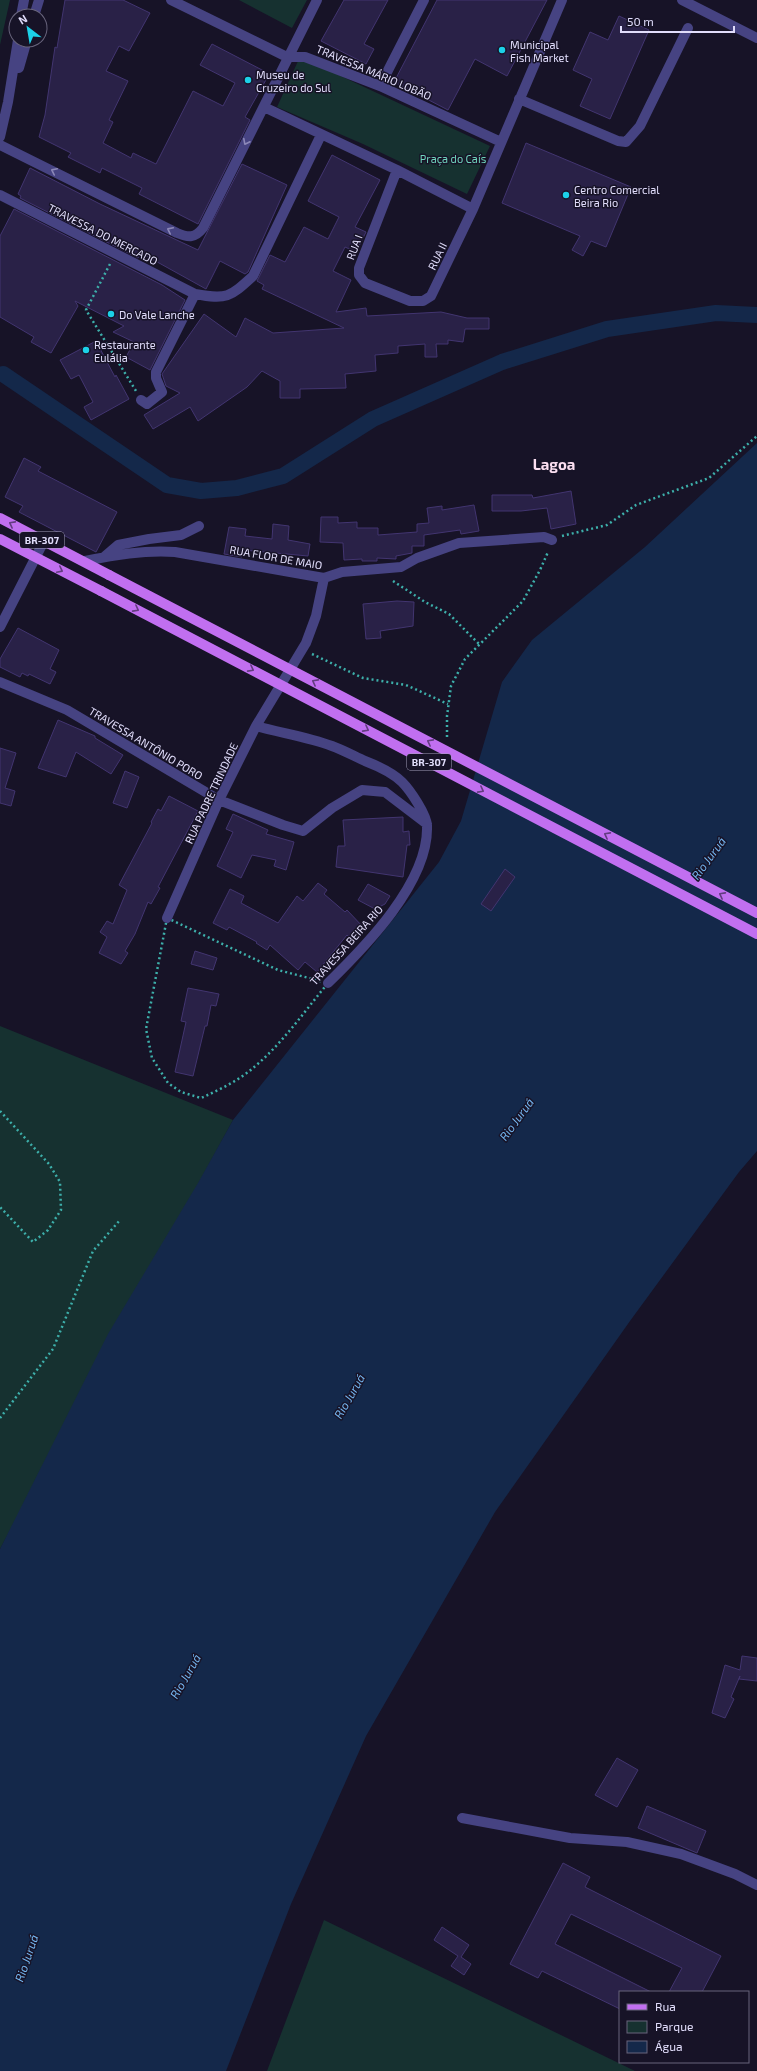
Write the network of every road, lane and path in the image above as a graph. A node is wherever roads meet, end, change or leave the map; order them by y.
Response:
1 (171, 0) edge
2 (317, 0) edge
3 (424, 0) edge
4 (562, 0) edge
5 (682, 0) edge
6 (688, 28) dead end
7 (757, 38) edge
8 (17, 48) edge
9 (25, 48) edge
10 (287, 57) junction
11 (380, 86) junction
12 (519, 99) junction
13 (8, 102) junction
14 (264, 107) junction
15 (321, 135) junction
16 (0, 137) edge
17 (501, 142) junction
18 (0, 145) edge
19 (397, 170) junction
20 (0, 195) edge
21 (473, 209) junction
22 (116, 253) junction
23 (195, 294) junction
24 (414, 302) joint
25 (141, 400) joint
26 (757, 436) edge
27 (0, 518) edge
28 (199, 526) dead end
29 (0, 539) edge
30 (552, 540) junction
31 (44, 541) junction
32 (36, 557) junction
33 (104, 557) junction
34 (84, 561) junction
35 (376, 569) junction
36 (324, 578) junction
37 (0, 627) edge
38 (479, 644) junction
39 (302, 650) junction
40 (0, 682) edge
41 (448, 704) junction
42 (256, 726) junction
43 (447, 738) dead end
44 (219, 800) junction
45 (427, 824) junction
46 (757, 913) edge
47 (167, 918) junction
48 (757, 934) edge
49 (328, 983) junction
50 (0, 1111) edge
51 (0, 1207) edge
52 (120, 1220) dead end
53 (0, 1418) edge
54 (462, 1818) dead end
55 (757, 1885) edge

1 - 10 street, TRAVESSA MÁRIO LOBÃO
2 - 10 street
3 - 11 street
4 - 12 street, RUA II
5 - 7 street
6 - 12 street
8 - 13 street
9 - 13 street
10 - 11 street, TRAVESSA MÁRIO LOBÃO
10 - 14 street
11 - 17 street, TRAVESSA MÁRIO LOBÃO
12 - 17 street, RUA II
13 - 16 street
14 - 15 street
14 -> 18 street
15 - 19 street
15 - 23 street, TRAVESSA DO MERCADO
17 - 21 street, RUA II
19 - 21 street
19 - 24 street, RUA I
20 - 22 street, TRAVESSA DO MERCADO
21 - 24 street, RUA II
22 - 23 street, TRAVESSA DO MERCADO
22 - 25 path
23 - 25 street
26 - 30 path
31 -> 27 main road, BR-307
28 - 33 street
29 - 32 main road, BR-307
30 - 35 street, RUA FLOR DE MAIO
30 - 38 path
31 - 32 street
31 - 34 main road, BR-307
32 - 37 street
32 -> 48 main road, BR-307, bridge
33 - 34 street, RUA FLOR DE MAIO
33 - 36 street, RUA FLOR DE MAIO
46 -> 34 main road, BR-307, bridge
35 - 36 street, RUA FLOR DE MAIO
35 - 38 path
36 - 39 street, RUA PADRE TRINDADE
38 - 41 path
39 - 41 path
39 - 42 street, RUA PADRE TRINDADE
40 - 44 street, TRAVESSA ANTÔNIO PORO
41 - 43 path
42 - 44 street, RUA PADRE TRINDADE
42 - 45 street, TRAVESSA BEIRA RIO
44 - 45 street, TRAVESSA ANTÔNIO PORO
44 - 47 street, RUA PADRE TRINDADE
45 - 49 street, TRAVESSA BEIRA RIO
47 - 49 path
47 - 49 path, TRAVESSA BEIRA RIO
50 - 51 path
52 - 53 path
54 - 55 street

